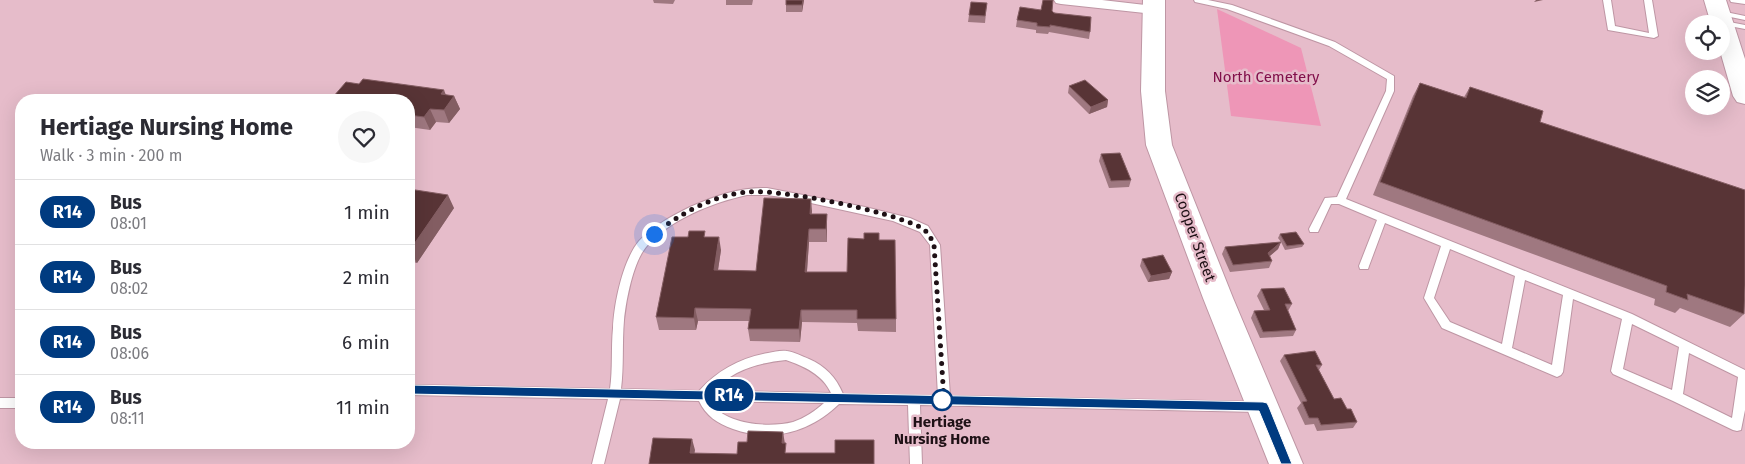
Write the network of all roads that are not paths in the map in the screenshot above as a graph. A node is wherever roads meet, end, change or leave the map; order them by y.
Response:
1 (1061, 0) edge
2 (1198, 0) edge
3 (1608, 0) edge
4 (1648, 0) edge
5 (1745, 2) edge
6 (1154, 5) edge
7 (1722, 8) edge
8 (1745, 18) edge
9 (1745, 27) edge
10 (1745, 96) edge
11 (1340, 201) junction
12 (1382, 220) junction
13 (1314, 229) dead end
14 (1446, 245) junction
15 (1364, 266) dead end
16 (1521, 274) junction
17 (1569, 293) junction
18 (1628, 317) junction
19 (1685, 344) junction
20 (1506, 351) junction
21 (1745, 375) edge
22 (415, 390) edge
23 (615, 393) junction
24 (702, 395) junction
25 (838, 397) junction
26 (1677, 397) junction
27 (914, 399) junction
28 (944, 400) junction
29 (15, 403) edge
30 (0, 404) edge
31 (1263, 407) junction
32 (598, 464) edge
33 (916, 464) edge
34 (1286, 464) edge

1 - 6 street
2 - 11 lane
3 - 4 lane
5 - 7 lane
6 - 31 street, Cooper Street
7 - 8 lane
7 - 9 lane
7 - 10 street
11 - 12 lane
11 - 13 lane
12 - 14 lane
12 - 15 lane
14 - 16 lane
14 - 20 lane
16 - 17 lane
16 - 20 lane
17 - 18 lane
17 - 20 lane
18 - 19 lane
18 - 26 lane
19 - 21 lane
19 - 26 lane
21 - 26 lane
22 - 23 lane
23 - 24 lane
23 - 28 lane
23 - 32 lane
24 - 25 lane
24 - 25 lane
24 - 25 lane
25 - 27 lane
27 - 28 lane
27 - 33 lane
28 - 31 lane
29 - 30 lane
31 - 34 street, Cooper Street

